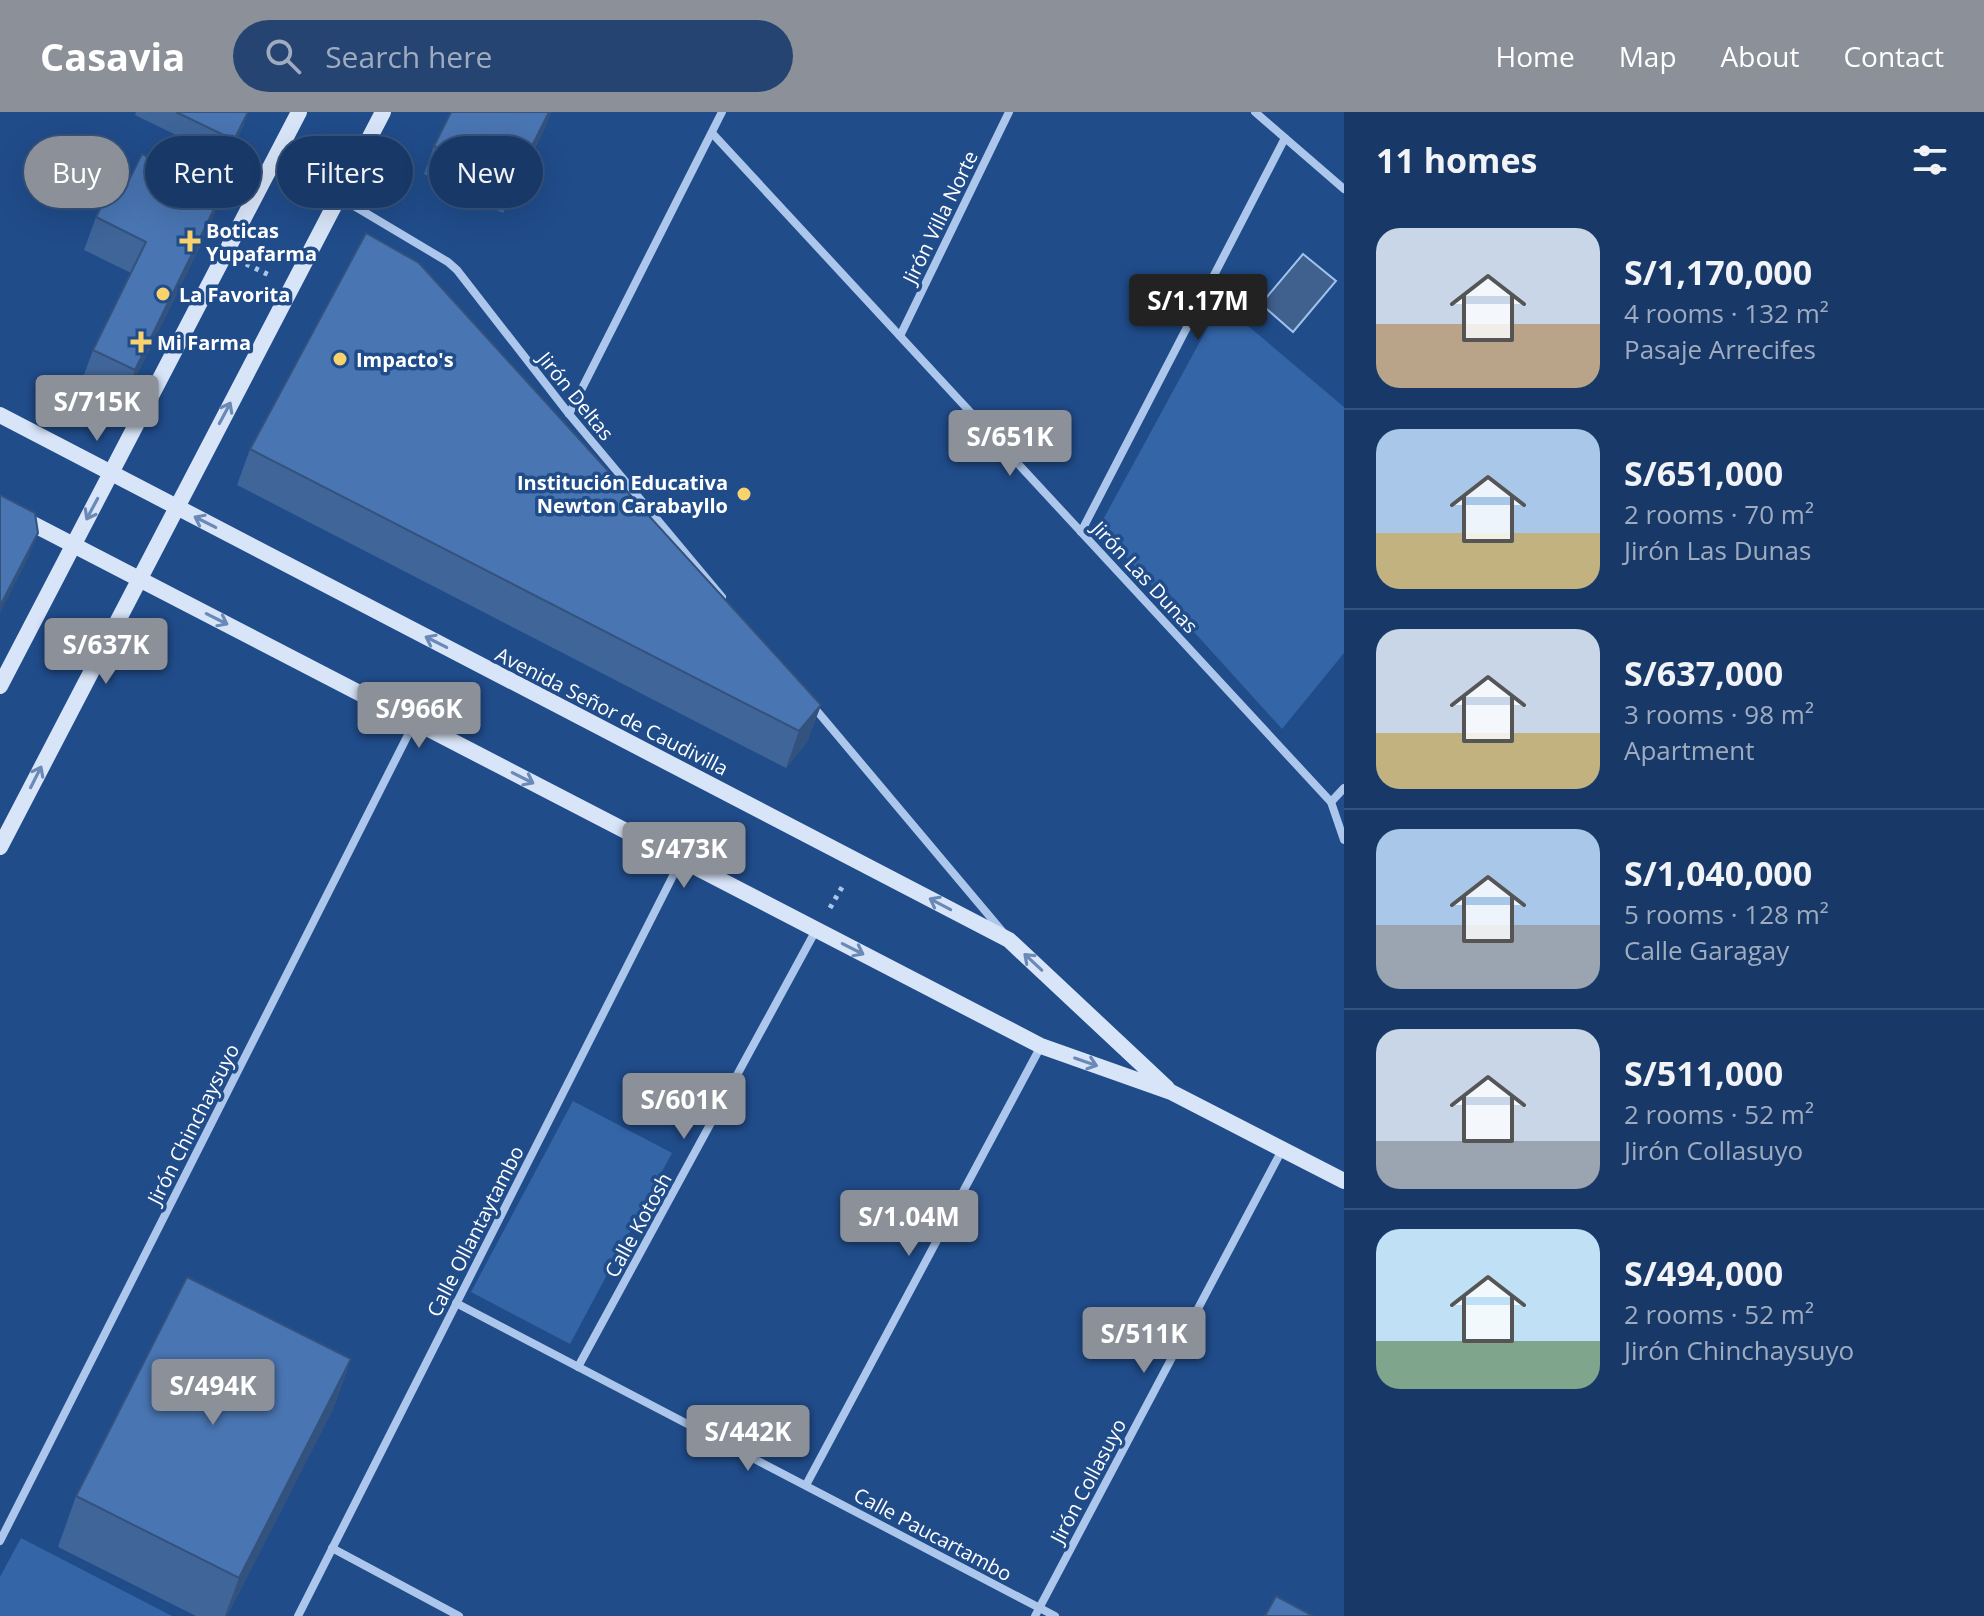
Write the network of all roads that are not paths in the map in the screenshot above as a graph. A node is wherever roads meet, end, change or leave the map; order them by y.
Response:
1 (299, 112) edge
2 (383, 112) edge
3 (722, 112) edge
4 (1009, 112) edge
5 (1255, 112) edge
6 (712, 133) junction
7 (371, 136) edge
8 (1285, 138) junction
9 (1344, 189) edge
10 (333, 208) edge
11 (357, 208) edge
12 (900, 336) junction
13 (569, 414) junction
14 (0, 415) edge
15 (111, 473) junction
16 (0, 507) edge
17 (176, 507) junction
18 (1081, 532) junction
19 (73, 545) junction
20 (139, 578) junction
21 (732, 610) edge
22 (0, 686) edge
23 (804, 695) edge
24 (415, 721) junction
25 (1344, 788) edge
26 (1331, 802) junction
27 (1344, 840) edge
28 (0, 847) edge
29 (681, 860) junction
30 (817, 930) junction
31 (1009, 940) junction
32 (1041, 1046) junction
33 (1171, 1092) junction
34 (1282, 1149) junction
35 (1344, 1181) edge
36 (456, 1303) junction
37 (578, 1367) junction
38 (806, 1485) junction
39 (0, 1541) edge
40 (332, 1548) junction
41 (1037, 1612) edge
42 (298, 1616) edge
43 (459, 1616) edge
44 (1055, 1616) edge

1 - 15 main road
2 - 7 main road
3 - 6 street
4 - 12 street, Jirón Villa Norte
5 - 8 street
6 - 12 street, Jirón Las Dunas
6 - 13 street
8 - 9 street
8 - 18 street
17 -> 10 main road
11 - 13 street, Jirón Deltas
12 - 18 street, Jirón Las Dunas
13 - 21 street, Jirón Deltas
14 - 15 main road, Avenida Señor de Caudivilla
15 - 17 main road, Avenida Señor de Caudivilla
15 -> 19 main road
16 - 19 main road, Avenida Señor de Caudivilla
17 - 20 main road
31 -> 17 main road, Avenida Señor de Caudivilla
18 - 26 street, Jirón Las Dunas
19 - 20 main road, Avenida Señor de Caudivilla
19 - 22 main road
20 -> 24 main road, Avenida Señor de Caudivilla
28 -> 20 main road
23 - 31 street
24 -> 29 main road, Avenida Señor de Caudivilla
24 - 39 street, Jirón Chinchaysuyo
25 - 26 street
26 - 27 street, Jirón Las Dunas
29 - 30 main road, Avenida Señor de Caudivilla
29 - 36 street, Calle Ollantaytambo
30 -> 32 main road, Avenida Señor de Caudivilla
30 - 37 street, Calle Kotosh
33 -> 31 main road, Avenida Señor de Caudivilla
32 -> 33 main road, Avenida Señor de Caudivilla
32 - 38 street
33 - 34 main road, Avenida Señor de Caudivilla
34 - 35 main road, Avenida Señor de Caudivilla
34 - 41 street, Jirón Collasuyo
36 - 37 street, Calle Paucartambo
36 - 40 street, Calle Ollantaytambo
37 - 38 street, Calle Paucartambo
38 - 41 street, Calle Paucartambo
40 - 42 street, Calle Ollantaytambo
40 - 43 street
41 - 44 street, Calle Paucartambo

